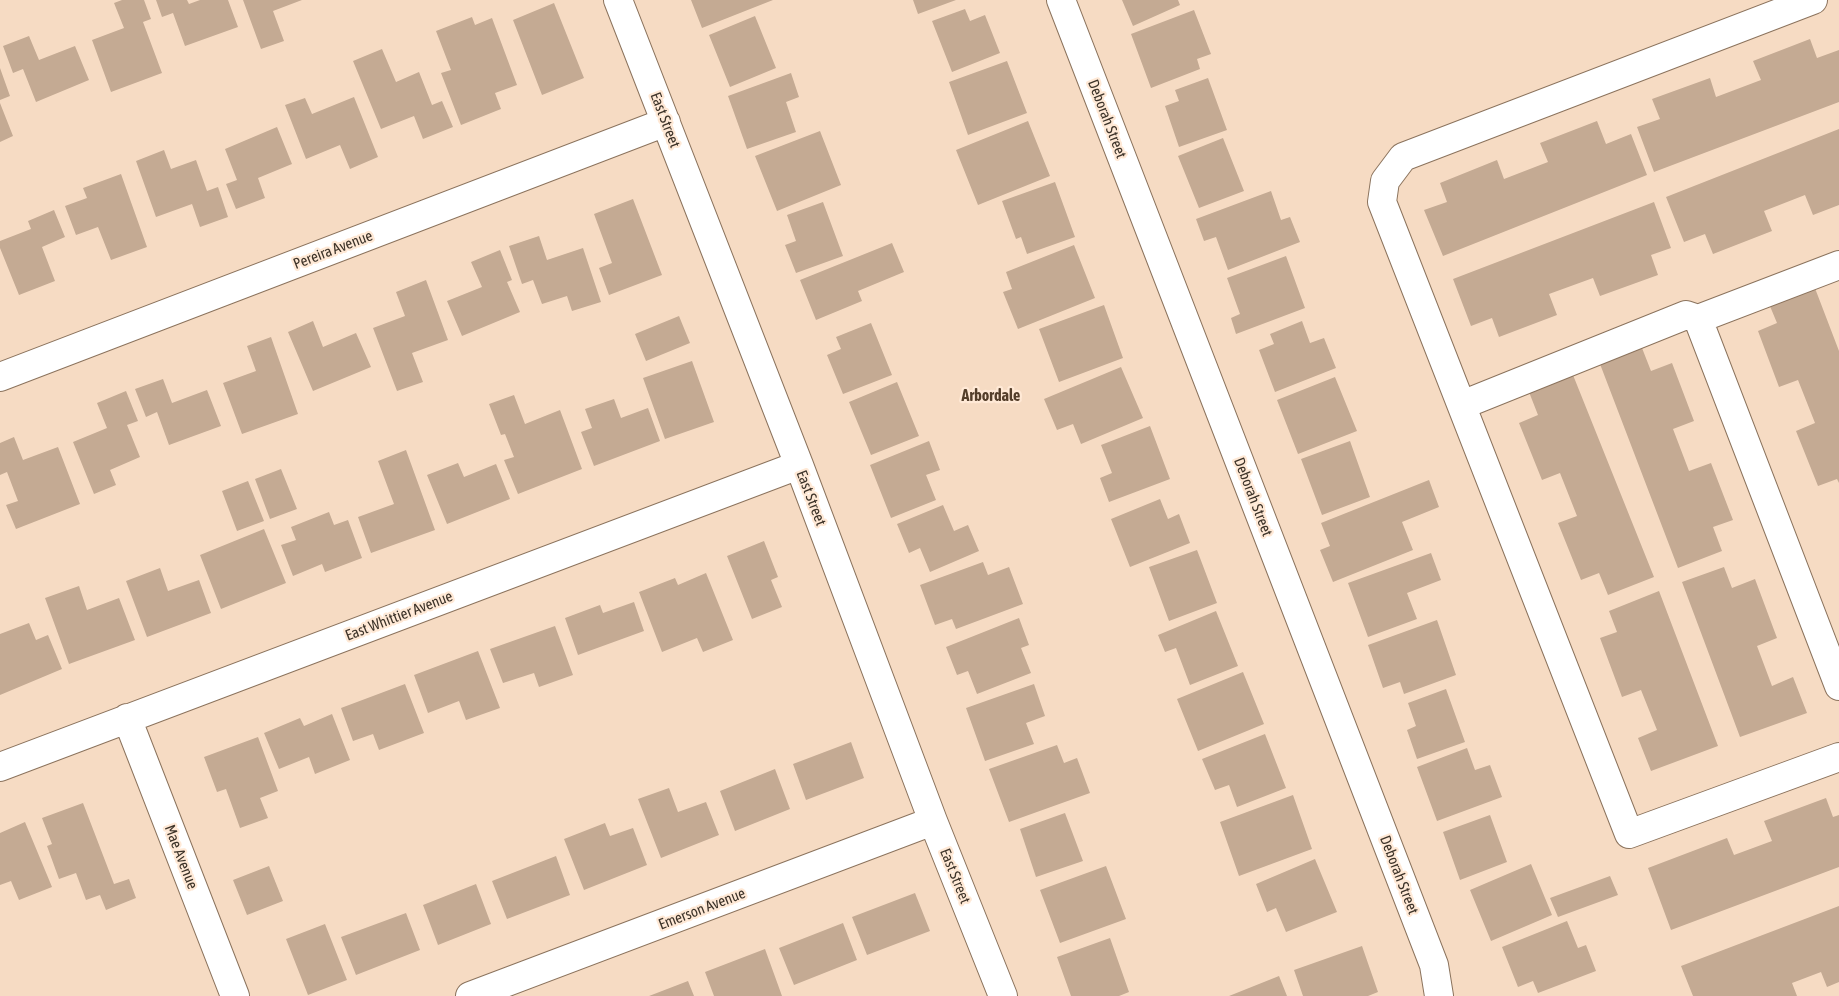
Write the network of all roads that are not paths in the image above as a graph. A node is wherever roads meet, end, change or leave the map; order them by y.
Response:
1 (618, 0) edge
2 (1061, 0) edge
3 (1812, 0) edge
4 (666, 122) junction
5 (1839, 265) edge
6 (1698, 320) junction
7 (0, 377) edge
8 (1462, 405) junction
9 (799, 466) junction
10 (1839, 686) edge
11 (128, 718) junction
12 (1839, 757) edge
13 (0, 767) edge
14 (933, 821) junction
15 (234, 996) edge
16 (470, 996) edge
17 (1003, 996) edge
18 (1439, 996) edge

1 - 4 street, East Street
2 - 18 street, Deborah Street
3 - 8 street
4 - 7 street, Pereira Avenue
4 - 9 street, East Street
5 - 6 street
6 - 8 street
6 - 10 street
8 - 12 street
9 - 11 street, East Whittier Avenue
9 - 14 street, East Street
11 - 13 street, East Whittier Avenue
11 - 15 street, Mae Avenue
14 - 16 street, Emerson Avenue
14 - 17 street, East Street

